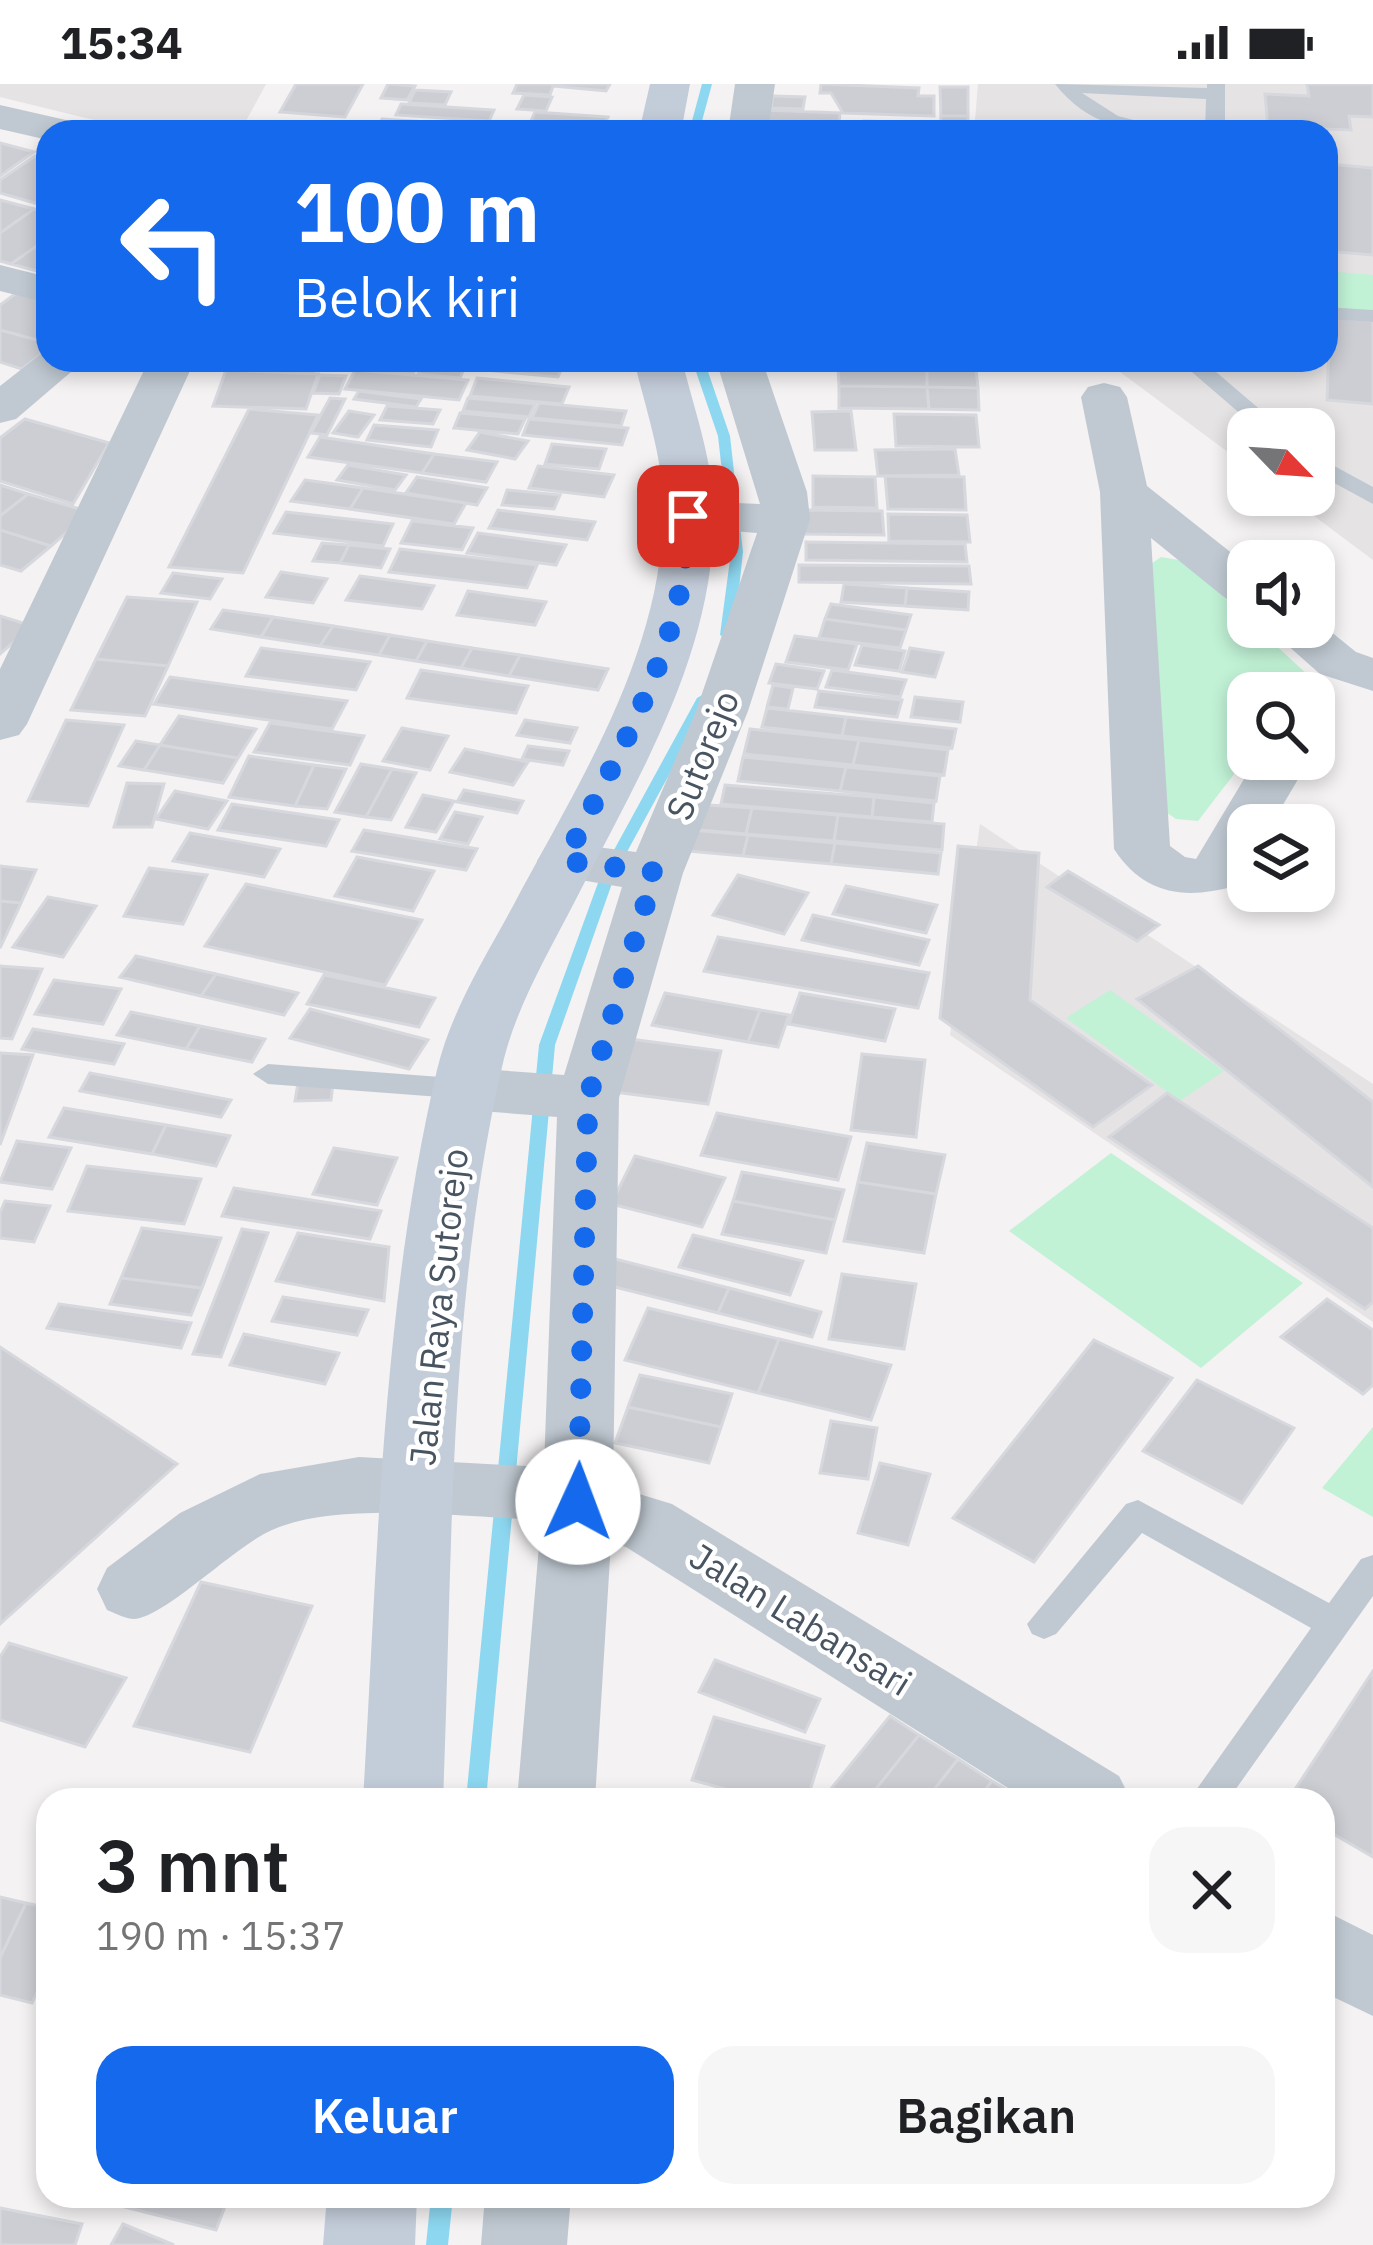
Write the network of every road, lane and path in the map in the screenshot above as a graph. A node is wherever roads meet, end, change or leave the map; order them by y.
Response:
1 (670, 84) edge
2 (755, 84) edge
3 (1065, 85) edge
4 (1216, 89) edge
5 (0, 117) edge
6 (662, 120) edge
7 (750, 120) edge
8 (1104, 120) edge
9 (1215, 120) edge
10 (36, 125) edge
11 (0, 278) edge
12 (36, 287) edge
13 (1338, 314) edge
14 (1373, 316) edge
15 (47, 372) edge
16 (166, 372) edge
17 (661, 372) edge
18 (743, 372) edge
19 (1203, 372) edge
20 (1104, 397) dead end
21 (1247, 408) edge
22 (0, 409) edge
23 (1335, 474) edge
24 (1124, 492) junction
25 (1373, 497) edge
26 (739, 518) junction
27 (1227, 574) edge
28 (1312, 648) edge
29 (1342, 681) edge
30 (1, 721) edge
31 (1270, 780) edge
32 (614, 867) junction
33 (268, 1074) dead end
34 (482, 1089) junction
35 (583, 1097) junction
36 (499, 1491) junction
37 (1373, 1569) edge
38 (133, 1589) dead end
39 (1044, 1624) dead end
40 (1335, 1624) junction
41 (407, 1788) edge
42 (554, 1788) edge
43 (1073, 1788) edge
44 (1216, 1788) edge
45 (1335, 1954) edge
46 (1373, 1978) edge
47 (371, 2208) edge
48 (527, 2208) edge
49 (369, 2245) edge
50 (524, 2245) edge

1 - 6 main road
2 - 7 street
3 - 4 lane
3 - 8 lane
4 - 9 lane
5 - 10 street
11 - 12 street
13 - 14 lane
15 - 22 street
16 - 30 street
17 - 26 main road, Jalan Raya Sutorejo
18 - 26 street
19 - 21 lane
20 - 24 street
23 - 25 lane
24 - 27 street
24 - 31 street
26 - 32 main road, Jalan Raya Sutorejo
26 - 32 street, Sutorejo
28 - 29 street
32 - 34 main road, Jalan Raya Sutorejo
32 - 35 street, Sutorejo
33 - 34 lane
34 - 35 street
34 - 36 main road, Jalan Raya Sutorejo
35 - 36 street, Sutorejo
36 - 38 street, Jalan Labansari
36 - 41 main road, Jalan Raya Sutorejo
36 - 42 street, Sutorejo
36 - 43 street, Jalan Labansari
37 - 40 lane
39 - 40 lane
40 - 44 lane
45 - 46 street
47 - 49 main road
48 - 50 street

